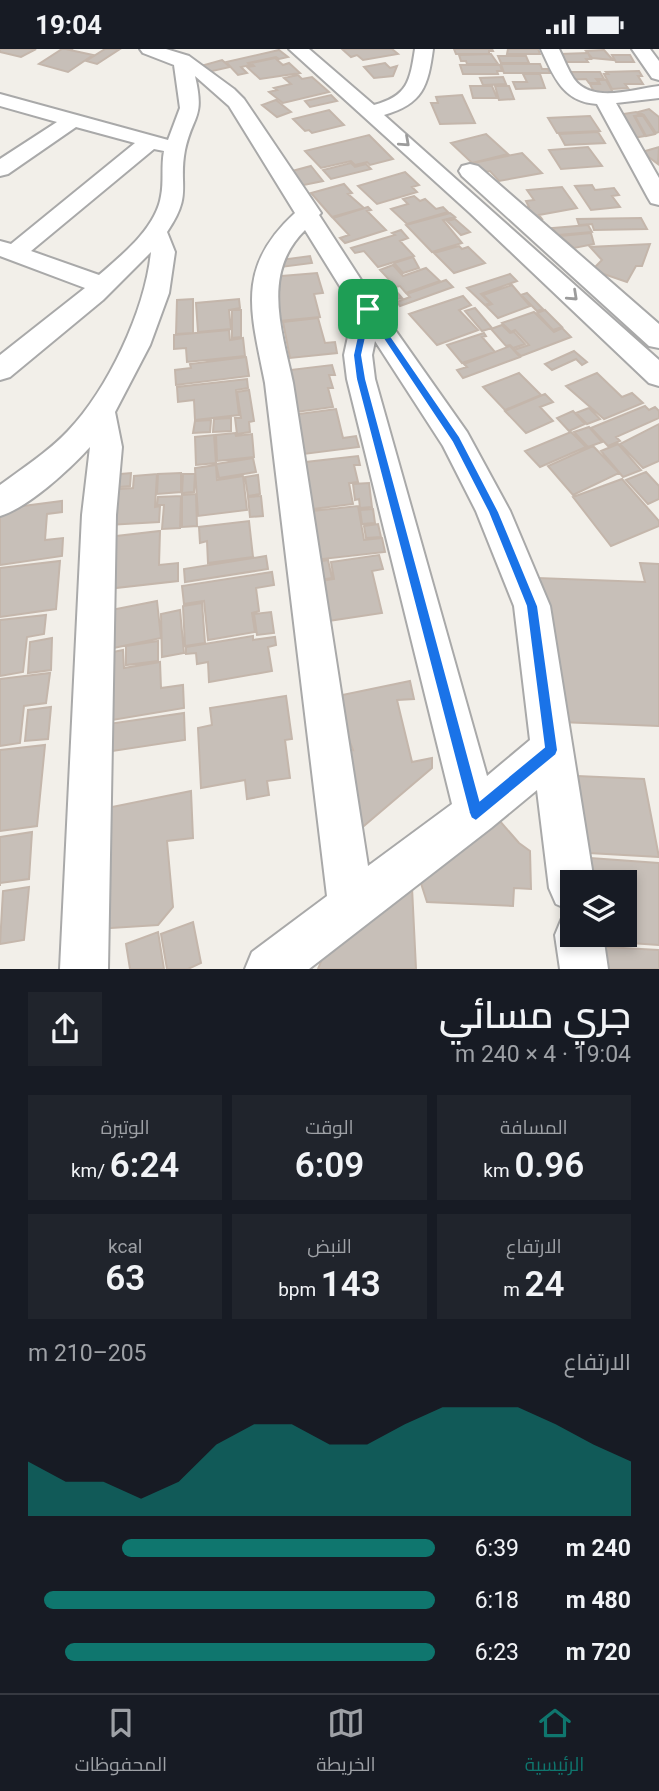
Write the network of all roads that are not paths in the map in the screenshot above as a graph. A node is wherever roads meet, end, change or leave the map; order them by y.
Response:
1 (149, 49) edge
2 (298, 49) edge
3 (327, 49) edge
4 (424, 49) edge
5 (550, 49) edge
6 (641, 49) edge
7 (183, 60) junction
8 (659, 74) edge
9 (659, 92) edge
10 (604, 99) junction
11 (0, 100) edge
12 (383, 109) junction
13 (73, 120) junction
14 (149, 142) junction
15 (175, 148) junction
16 (0, 169) edge
17 (659, 198) edge
18 (504, 200) junction
19 (478, 208) junction
20 (309, 213) junction
21 (155, 233) junction
22 (5, 251) edge
23 (102, 285) junction
24 (368, 309) junction
25 (659, 339) edge
26 (655, 366) edge
27 (0, 370) edge
28 (100, 413) junction
29 (0, 502) edge
30 (551, 750) junction
31 (476, 813) junction
32 (569, 870) edge
33 (351, 905) junction
34 (581, 947) edge
35 (287, 962) edge
36 (84, 968) edge
37 (584, 968) edge

1 - 7 street
2 - 12 street
3 - 12 street
4 - 12 street
5 - 10 street
6 - 8 street
7 - 15 street
7 - 20 street
9 - 10 street
10 - 17 street
11 - 13 street
12 - 18 street
12 -> 19 street
13 - 14 street
13 - 16 street
14 - 15 street
14 - 22 street
15 - 21 street
18 - 19 street
18 - 25 street
19 -> 26 street
20 - 24 street
20 - 33 street
21 - 23 street
21 - 28 street
22 - 23 street
23 - 27 street
24 - 30 street
24 - 31 street
28 - 29 street
28 - 36 street
30 - 31 street
30 - 32 street
31 - 33 street
33 - 35 street
34 - 37 street

